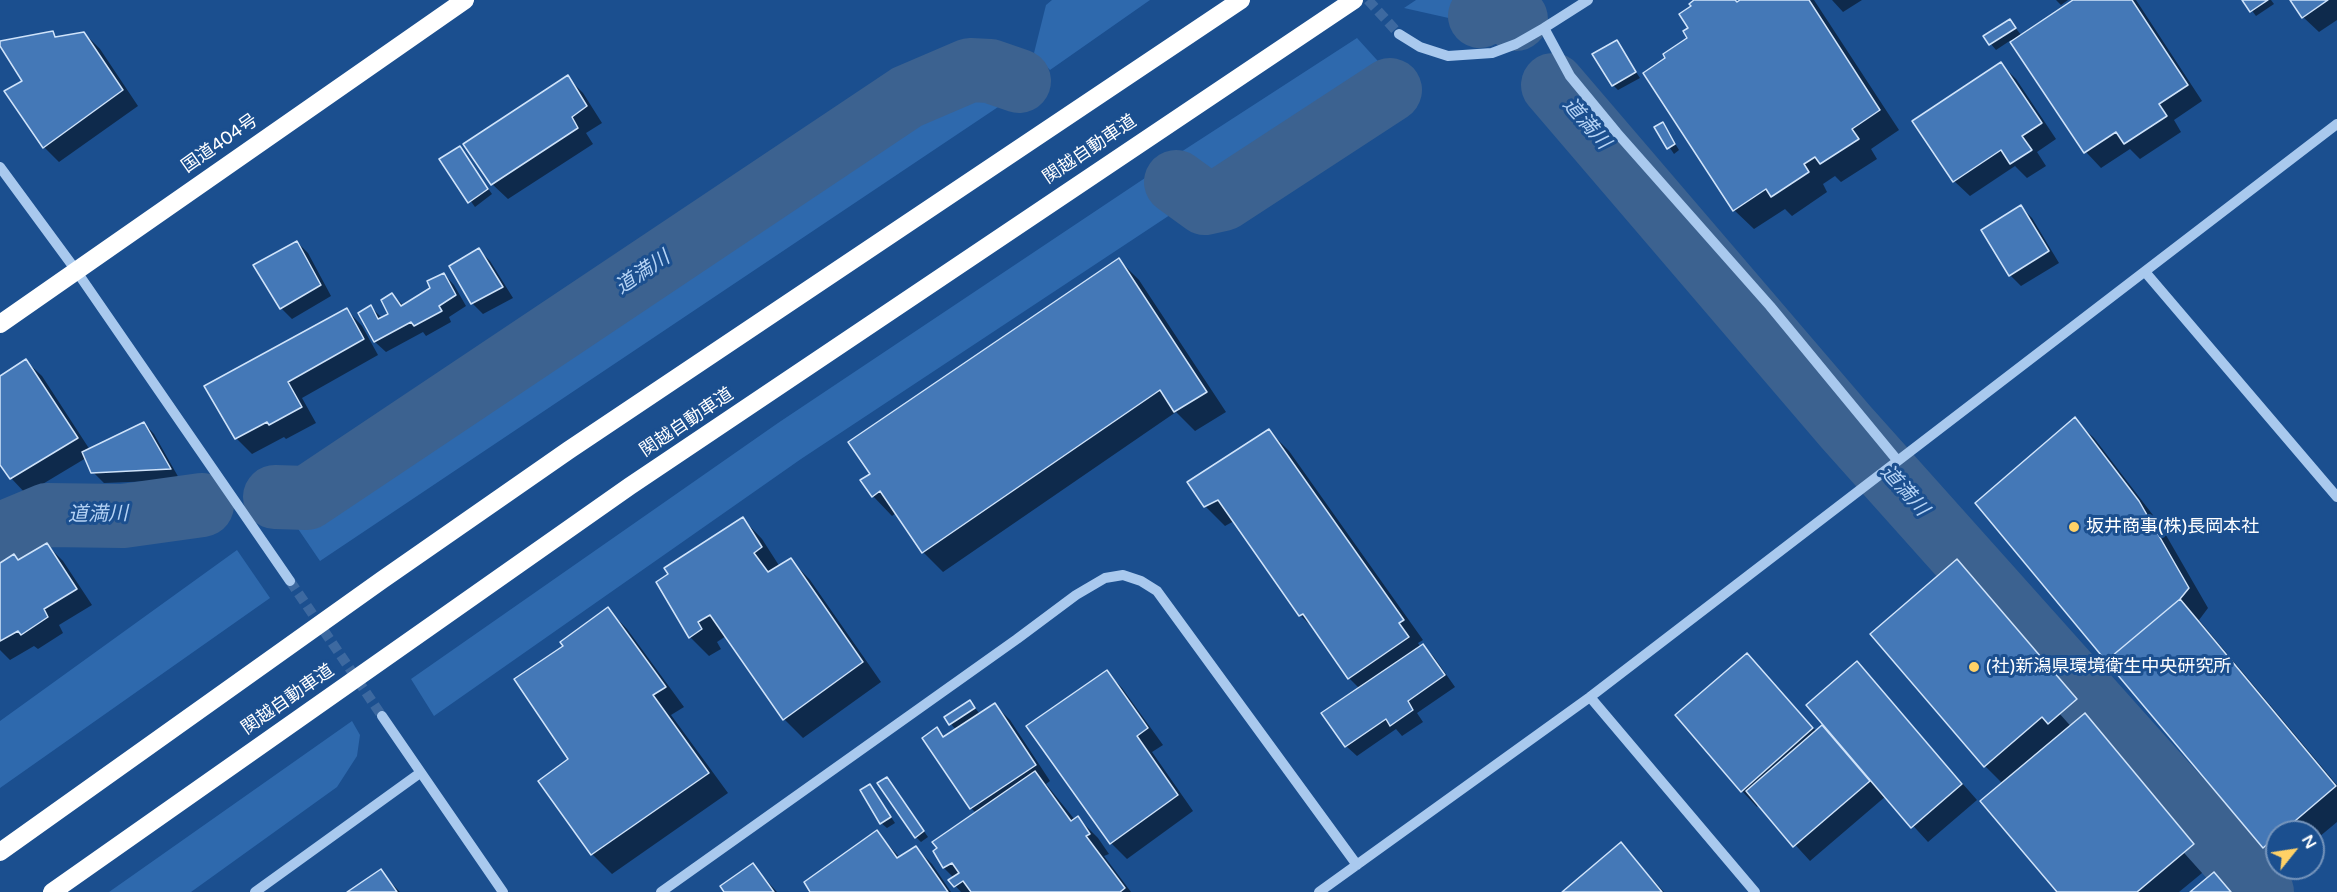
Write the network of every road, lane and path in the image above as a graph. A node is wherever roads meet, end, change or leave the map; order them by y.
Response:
1 (465, 0) edge
2 (1241, 0) edge
3 (1354, 0) edge
4 (1588, 0) edge
5 (1544, 28) junction
6 (1399, 34) tunnel mouth
7 (2337, 124) edge
8 (0, 167) edge
9 (75, 269) junction
10 (2146, 273) junction
11 (0, 324) edge
12 (1897, 460) junction
13 (2337, 497) edge
14 (290, 580) tunnel mouth
15 (1590, 697) junction
16 (382, 716) tunnel mouth
17 (420, 773) junction
18 (0, 852) edge
19 (1357, 865) junction
20 (52, 892) edge
21 (255, 892) edge
22 (503, 892) edge
23 (661, 892) edge
24 (1319, 892) edge
25 (1755, 892) edge

1 - 9 highway, 国道404号
2 - 18 highway
3 - 20 highway, 関越自動車道
4 - 5 street
5 - 6 street
5 - 12 street
7 - 10 street
8 - 9 street
9 - 11 highway, 国道404号
9 - 14 street
10 - 12 street
10 - 13 street
12 - 15 street
15 - 19 street
15 - 25 street
16 - 17 street
17 - 21 street
17 - 22 street
19 - 23 street
19 - 24 street

